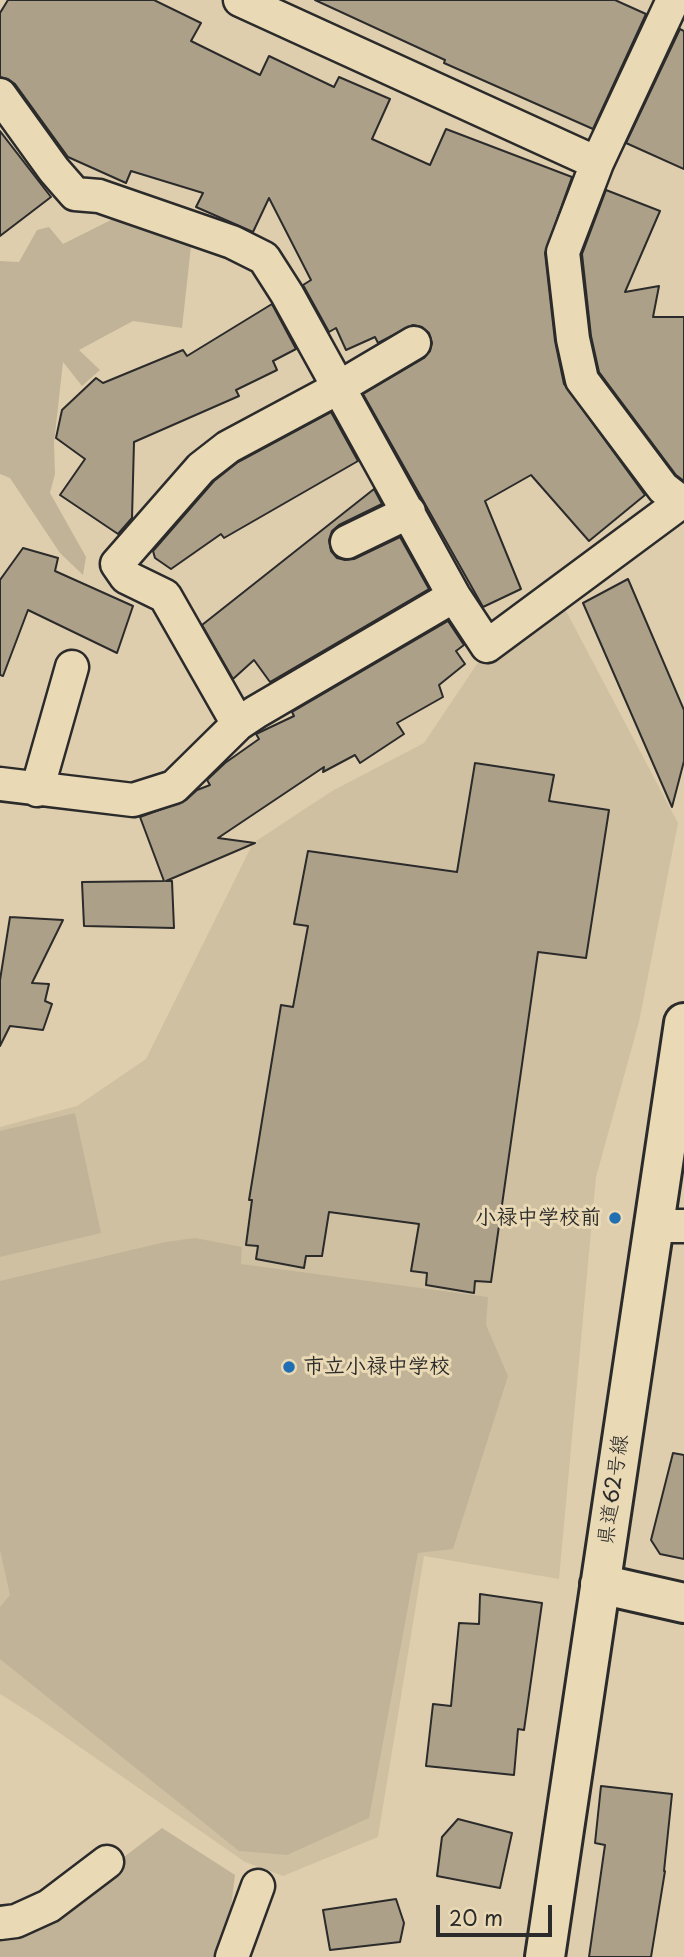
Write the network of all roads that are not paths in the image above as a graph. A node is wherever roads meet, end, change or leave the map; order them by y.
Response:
1 (673, 0) edge
2 (255, 3) edge
3 (0, 94) edge
4 (597, 163) junction
5 (414, 343) dead end
6 (338, 388) junction
7 (682, 504) edge
8 (409, 512) junction
9 (347, 542) dead end
10 (454, 596) junction
11 (72, 667) dead end
12 (239, 724) junction
13 (0, 784) edge
14 (37, 790) junction
15 (684, 1023) edge
16 (669, 1226) edge
17 (600, 1584) junction
18 (684, 1603) edge
19 (107, 1862) dead end
20 (258, 1886) dead end
21 (0, 1923) edge
22 (232, 1957) edge
23 (545, 1957) edge

1 - 4 street
2 - 4 street
3 - 6 street
4 - 7 street
5 - 6 street
6 - 8 street
6 - 12 street
7 - 10 street
8 - 9 street
8 - 10 street
10 - 12 street
11 - 14 street
12 - 14 street
13 - 14 street
15 - 16 main road, 県道62号線
16 - 17 main road, 県道62号線
17 - 18 main road
17 - 23 main road, 県道62号線
19 - 21 street
20 - 22 street

